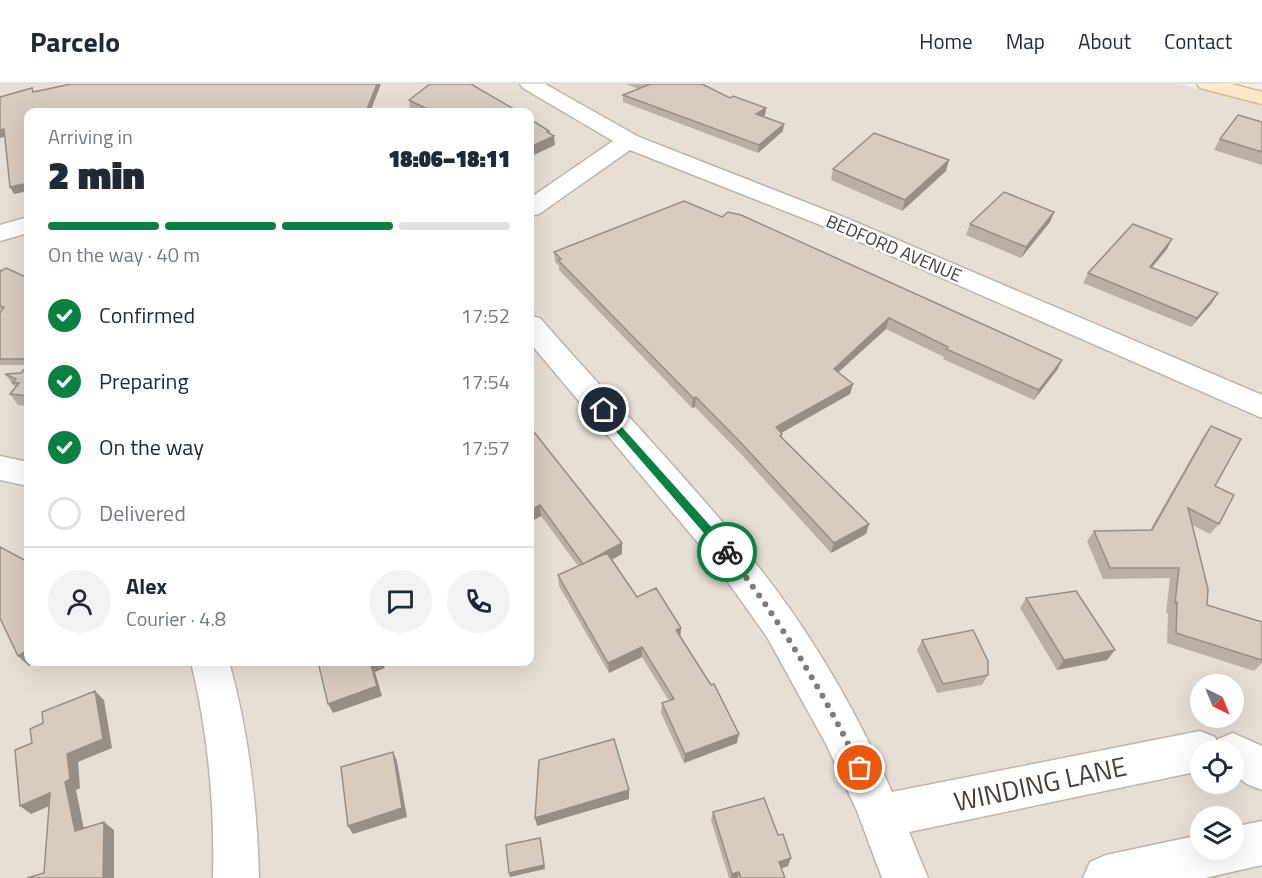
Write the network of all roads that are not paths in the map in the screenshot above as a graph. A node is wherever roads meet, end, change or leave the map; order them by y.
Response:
1 (530, 84) edge
2 (1207, 84) edge
3 (1262, 98) edge
4 (629, 140) junction
5 (534, 205) edge
6 (24, 226) edge
7 (0, 233) edge
8 (534, 330) edge
9 (1262, 406) edge
10 (0, 468) edge
11 (24, 473) edge
12 (211, 666) edge
13 (1190, 752) edge
14 (1244, 757) edge
15 (1262, 770) edge
16 (881, 816) junction
17 (1262, 843) edge
18 (237, 878) edge
19 (905, 878) edge
20 (1106, 878) edge

1 - 4 street, BEDFORD AVENUE
2 - 3 main road
4 - 5 street
4 - 9 street, BEDFORD AVENUE
6 - 7 street
8 - 16 street
10 - 11 street
12 - 18 street
13 - 16 street, WINDING LANE
14 - 15 street
16 - 19 street
17 - 20 street

